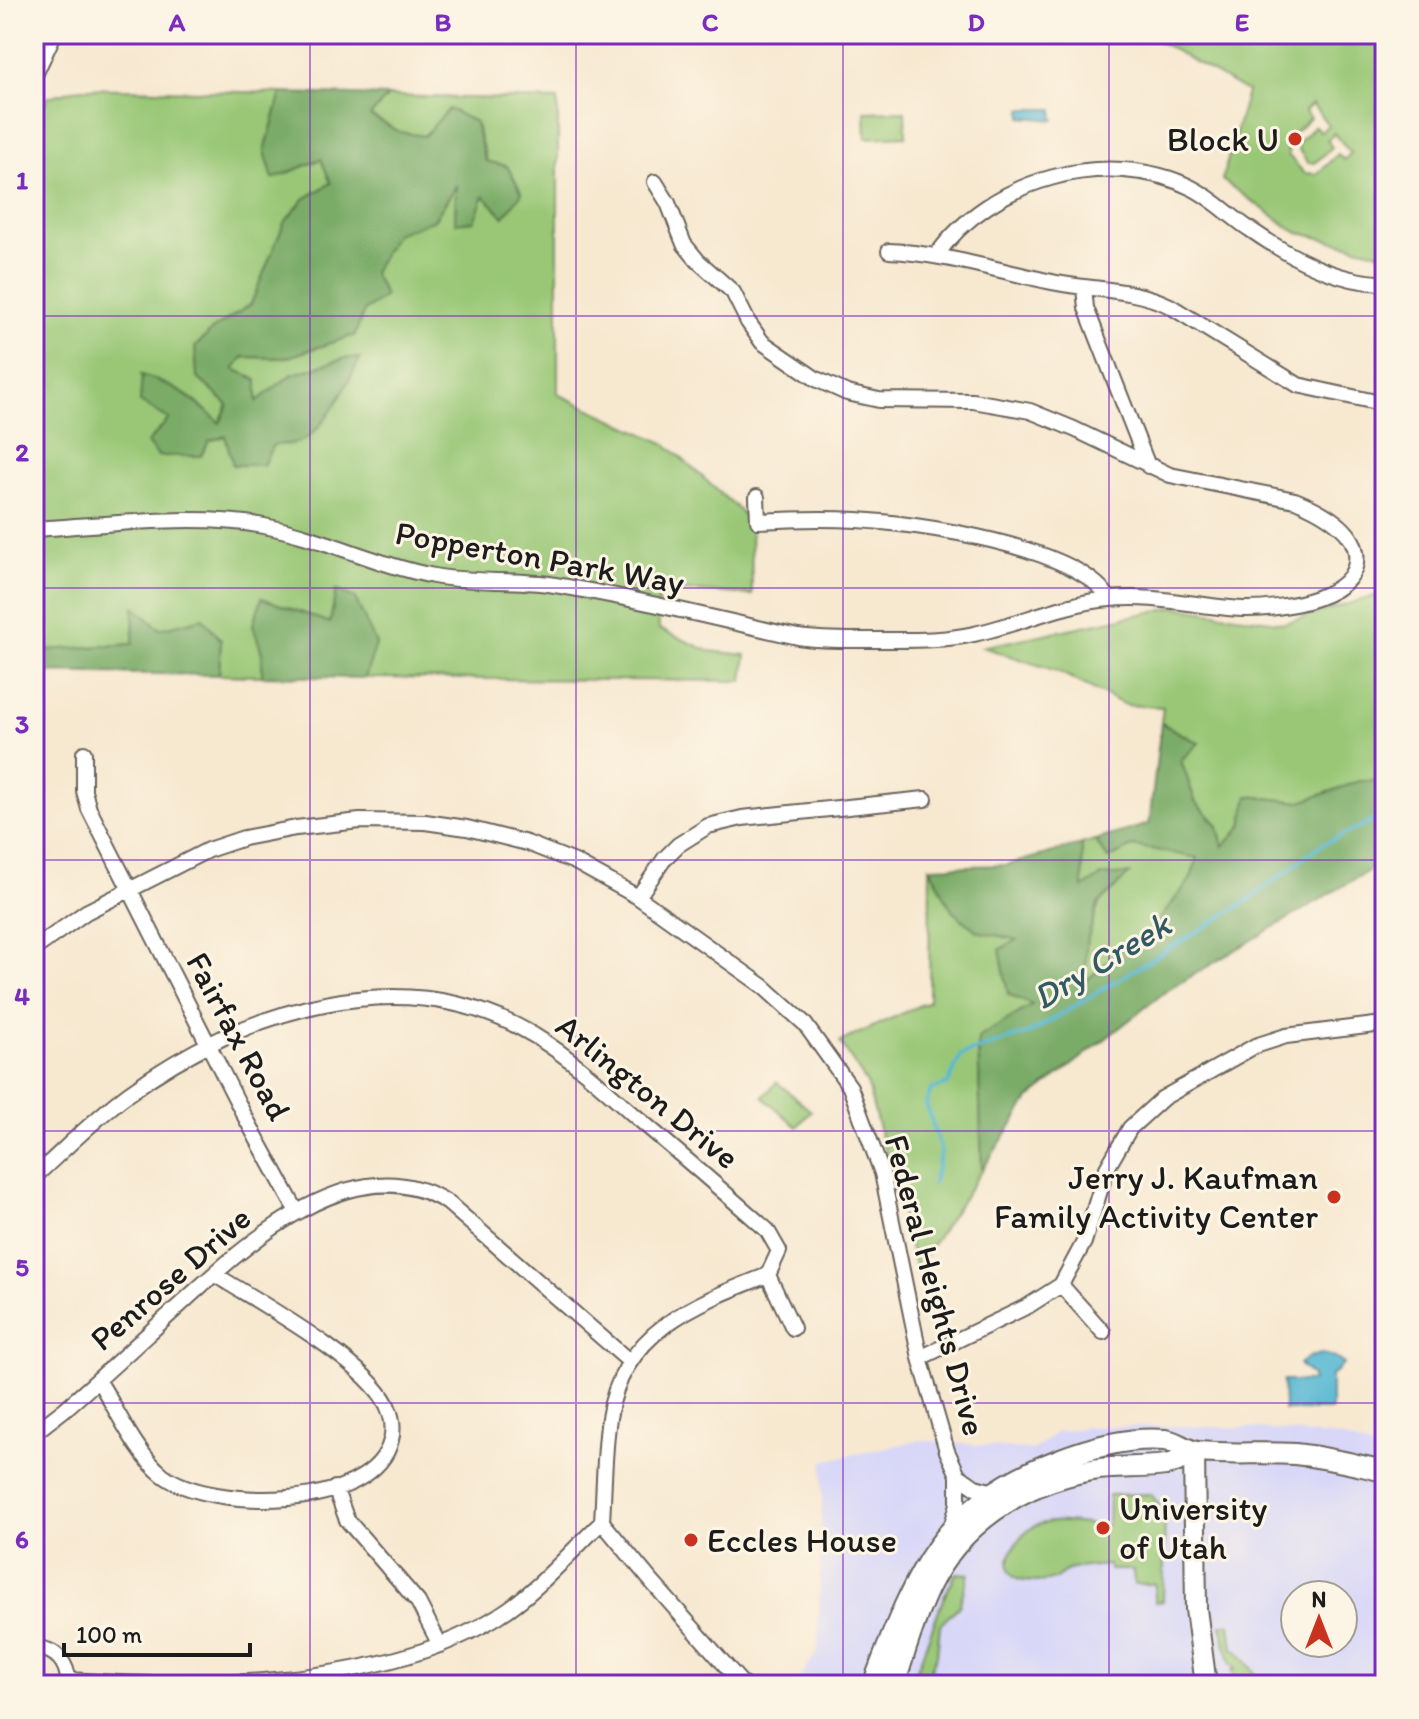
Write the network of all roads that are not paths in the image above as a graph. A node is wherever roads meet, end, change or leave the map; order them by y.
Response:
1 (54, 34) edge
2 (34, 77) edge
3 (655, 182) dead end
4 (889, 251) dead end
5 (936, 256) junction
6 (1385, 283) edge
7 (1084, 288) junction
8 (1385, 404) edge
9 (1148, 466) junction
10 (757, 497) dead end
11 (34, 529) edge
12 (1109, 599) junction
13 (84, 753) dead end
14 (925, 799) dead end
15 (130, 888) junction
16 (638, 897) junction
17 (34, 949) edge
18 (1383, 1024) dead end
19 (208, 1045) junction
20 (34, 1177) edge
21 (297, 1212) junction
22 (214, 1274) junction
23 (768, 1275) junction
24 (1061, 1285) junction
25 (793, 1328) dead end
26 (1103, 1332) dead end
27 (920, 1358) junction
28 (630, 1362) junction
29 (98, 1380) junction
30 (34, 1433) edge
31 (1194, 1452) junction
32 (1353, 1466) junction
33 (1385, 1471) edge
34 (958, 1475) junction
35 (1385, 1486) edge
36 (335, 1488) junction
37 (994, 1492) junction
38 (602, 1522) junction
39 (951, 1528) junction
40 (440, 1645) junction
41 (34, 1648) edge
42 (68, 1683) edge
43 (743, 1685) edge
44 (873, 1685) edge
45 (894, 1685) edge
46 (1206, 1685) edge

1 - 2 street
3 - 9 street, Popperton Park Way
4 - 5 street
5 - 6 street
5 - 7 street
7 - 8 street
7 - 9 street
9 - 12 street, Popperton Park Way
10 - 12 street
11 - 12 street, Popperton Park Way
13 - 15 street, Fairfax Road
14 - 16 street
15 - 16 street, Federal Heights Drive
15 - 17 street, Federal Heights Drive
15 - 19 street, Fairfax Road
16 - 27 street, Federal Heights Drive
18 - 24 street
19 - 20 street, Arlington Drive
19 - 21 street, Fairfax Road
19 - 23 street, Arlington Drive
21 - 22 street, Penrose Drive
21 - 28 street, Penrose Drive
22 - 29 street, Penrose Drive
22 - 36 street
23 - 25 street
23 - 28 street
24 - 26 street
24 - 27 street
27 - 34 street, Federal Heights Drive
28 - 38 street
29 - 30 street, Penrose Drive
29 - 36 street
31 - 32 main road
31 - 37 main road
31 - 45 main road
31 - 46 main road
32 - 33 main road
32 - 35 main road
34 - 37 street, Federal Heights Drive
34 - 39 street, Federal Heights Drive
36 - 40 street
37 - 39 main road
38 - 40 street
38 - 43 street
39 - 44 main road
40 - 42 street
41 - 42 street

